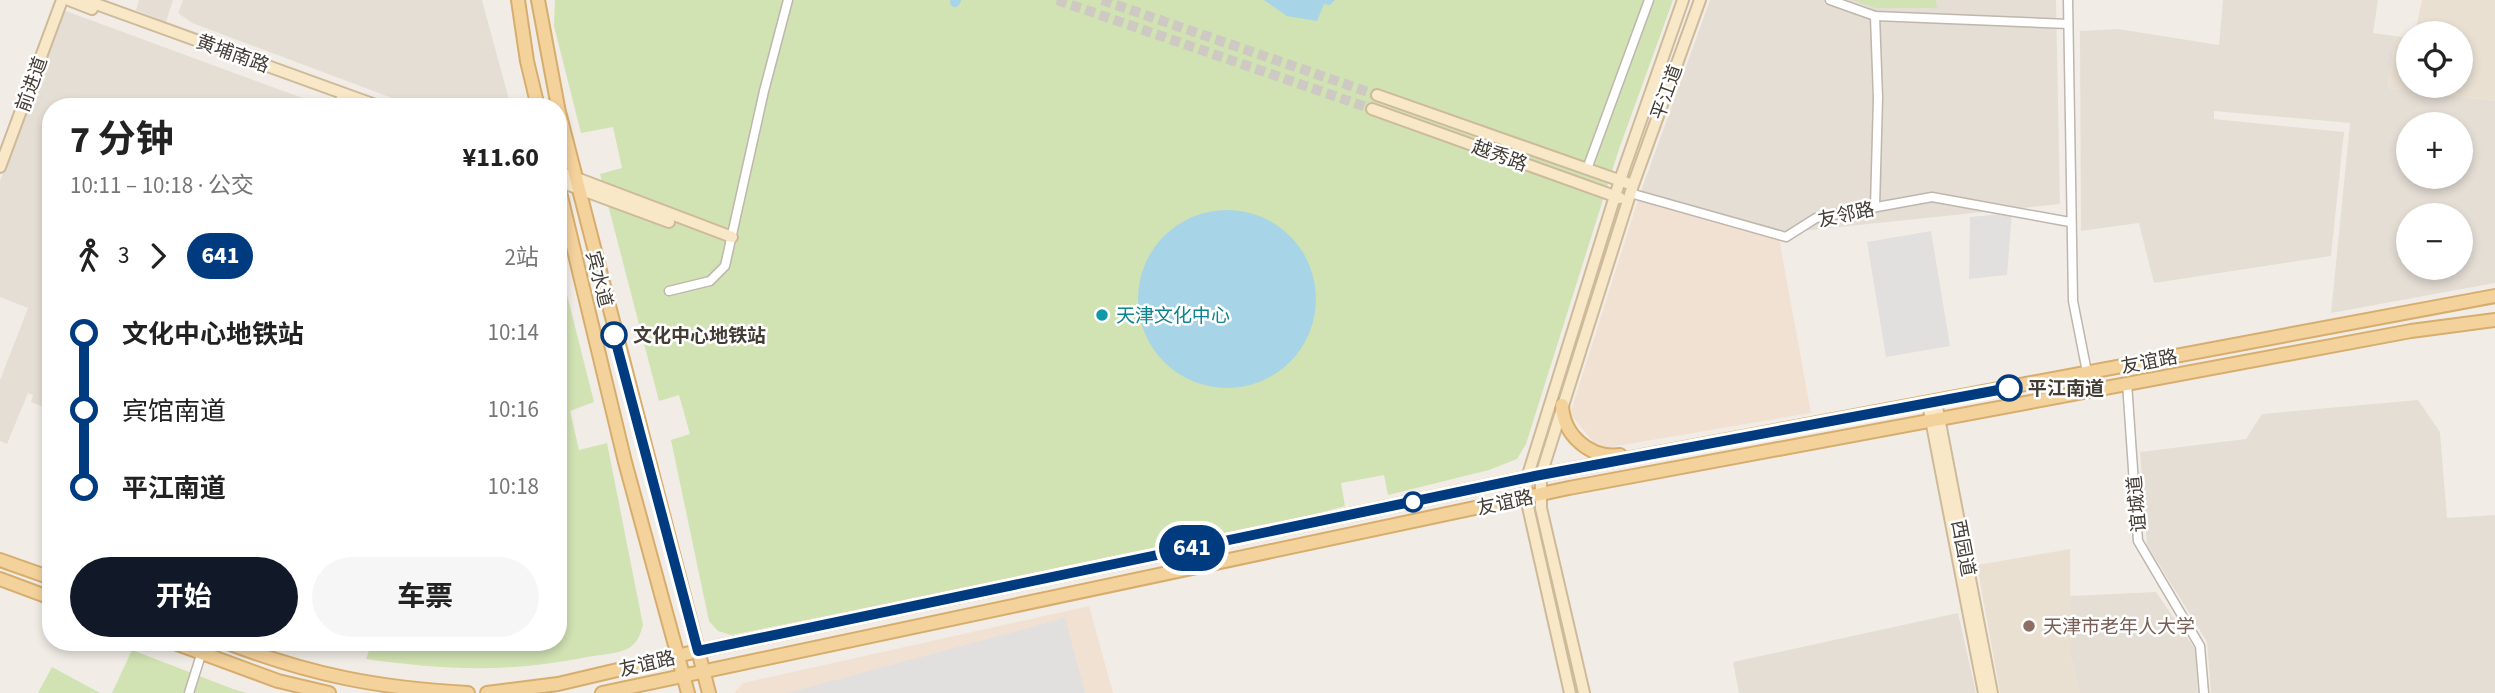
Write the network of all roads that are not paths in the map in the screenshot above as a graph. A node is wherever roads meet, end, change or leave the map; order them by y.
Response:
1 (55, 0) edge
2 (62, 0) edge
3 (69, 0) edge
4 (85, 0) edge
5 (518, 0) edge
6 (538, 0) edge
7 (786, 0) edge
8 (1649, 0) edge
9 (1683, 0) edge
10 (1700, 0) edge
11 (1830, 0) edge
12 (2068, 0) edge
13 (1874, 16) junction
14 (2068, 24) junction
15 (1377, 95) tunnel mouth
16 (335, 98) edge
17 (356, 98) edge
18 (536, 98) edge
19 (556, 98) edge
20 (1372, 110) tunnel mouth
21 (567, 143) edge
22 (0, 147) edge
23 (0, 167) edge
24 (1587, 169) junction
25 (567, 177) edge
26 (1620, 180) junction
27 (567, 182) edge
28 (577, 183) junction
29 (1630, 193) junction
30 (1615, 196) junction
31 (1875, 207) junction
32 (567, 220) edge
33 (2070, 222) junction
34 (729, 240) junction
35 (668, 288) dead end
36 (2495, 296) edge
37 (2495, 320) edge
38 (2087, 372) junction
39 (2127, 383) junction
40 (1932, 403) junction
41 (1562, 405) junction
42 (1935, 420) junction
43 (1655, 454) junction
44 (1541, 475) junction
45 (1527, 478) junction
46 (1539, 495) junction
47 (1526, 498) junction
48 (0, 560) edge
49 (42, 576) edge
50 (0, 579) edge
51 (42, 595) edge
52 (202, 651) edge
53 (210, 651) edge
54 (249, 651) edge
55 (698, 651) junction
56 (677, 656) junction
57 (703, 671) junction
58 (683, 676) junction
59 (188, 693) edge
60 (329, 693) edge
61 (468, 693) edge
62 (487, 693) edge
63 (602, 693) edge
64 (688, 693) edge
65 (709, 693) edge
66 (1570, 693) edge
67 (1584, 693) edge
68 (1984, 693) edge
69 (1992, 693) edge
70 (2204, 693) edge

1 - 22 street, 前进道
2 - 23 street, 前进道
3 - 16 street, 黄埔南路
4 - 17 street, 黄埔南路
5 - 18 main road
6 - 19 main road, 宾水道
7 - 34 street
8 - 24 street
9 - 26 street, 平江道
10 - 29 street, 平江道
11 - 13 street
12 - 14 street
13 - 14 street
13 - 31 street
14 - 33 street
15 - 24 street, 越秀路
20 - 30 street, 越秀路
21 - 28 main road, 宾水道
24 - 26 street, 越秀路
25 - 28 street
26 - 29 street, 越秀路
26 - 30 street, 平江道
27 - 28 street
28 - 34 street
28 - 55 main road, 宾水道
29 - 30 street, 越秀路
29 - 31 street, 友邻路
29 - 41 street, 平江道
30 - 45 street, 平江道
31 - 33 street, 友邻路
32 - 56 main road, 宾水道
33 - 38 street
34 - 35 street
36 - 38 main road, 友谊路
37 - 39 main road, 友谊路
38 - 40 main road, 友谊路
39 - 42 main road, 友谊路
39 - 70 street, 谊城道
40 - 42 street, 西园道
40 - 43 main road, 友谊路
41 - 43 main road
41 - 44 street, 平江道
42 - 46 main road, 友谊路
42 - 68 street, 西园道
42 - 69 street, 西园道
43 - 44 main road, 友谊路
44 - 45 main road, 友谊路
44 - 46 street, 平江道
45 - 47 street, 平江道
45 - 55 main road, 友谊路
46 - 47 main road, 友谊路
46 - 67 street, 平江道
47 - 57 main road, 友谊路
47 - 66 street, 平江道
48 - 49 main road
50 - 51 main road
52 - 59 street
53 - 60 main road
54 - 61 main road
55 - 56 main road, 友谊路
55 - 57 main road, 宾水道
56 - 58 main road, 宾水道
56 - 62 main road, 友谊路
57 - 58 main road, 友谊路
57 - 65 main road, 宾水道
58 - 63 main road, 友谊路
58 - 64 main road, 宾水道

